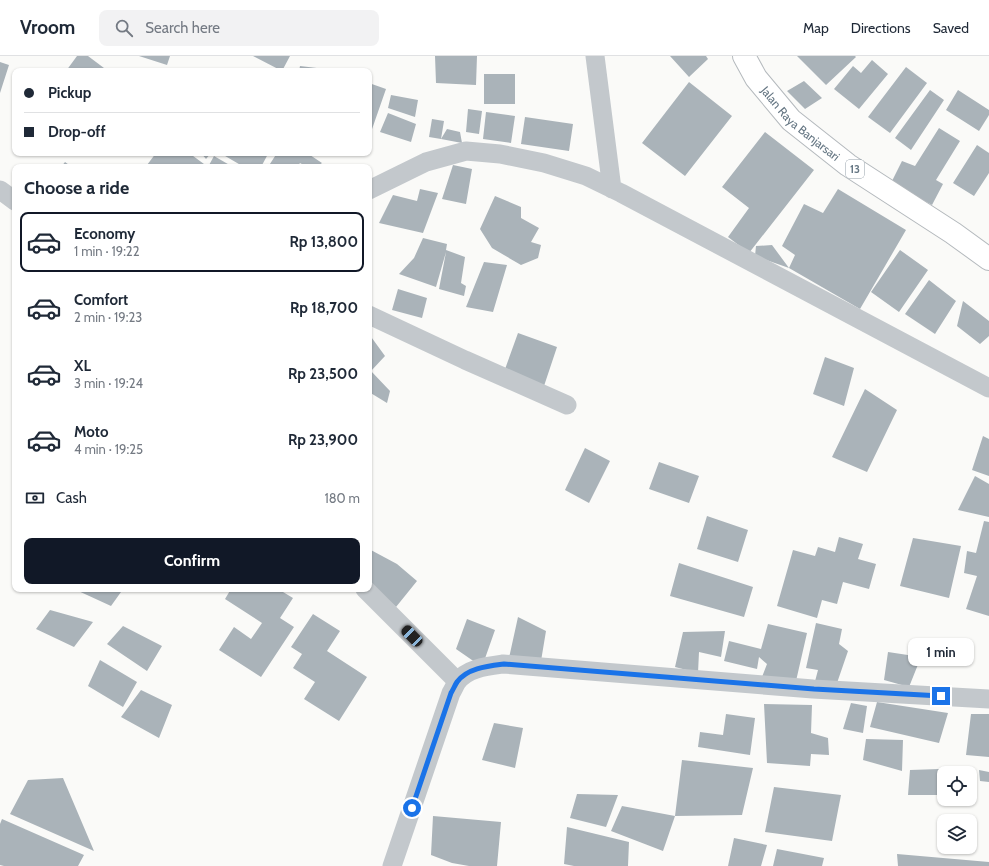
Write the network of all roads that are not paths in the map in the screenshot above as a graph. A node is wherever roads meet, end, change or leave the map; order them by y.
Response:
1 (595, 56) edge
2 (744, 56) edge
3 (612, 188) junction
4 (372, 189) edge
5 (0, 190) edge
6 (12, 198) edge
7 (989, 259) edge
8 (372, 316) edge
9 (989, 388) edge
10 (567, 405) dead end
11 (368, 592) edge
12 (457, 681) junction
13 (989, 698) edge
14 (392, 866) edge

1 - 3 street
2 - 7 highway, Jalan Raya Banjarsari / 13
3 - 4 street
3 - 9 street
5 - 6 street
8 - 10 street
11 - 12 street
12 - 13 street
12 - 14 street

